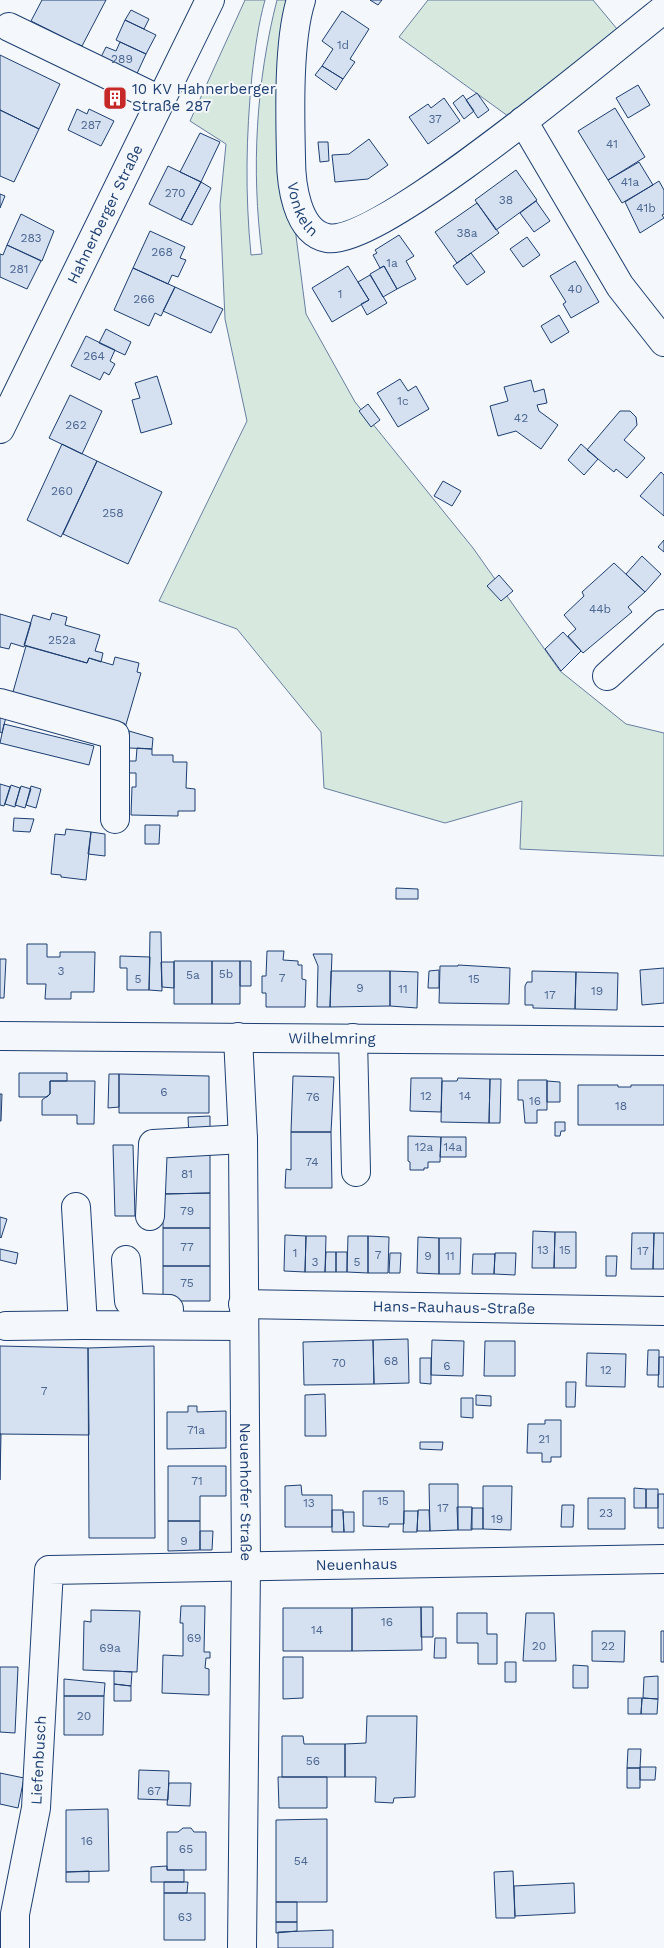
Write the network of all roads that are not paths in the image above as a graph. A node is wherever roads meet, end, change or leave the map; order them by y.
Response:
1 (210, 0) edge
2 (301, 0) edge
3 (664, 9) edge
4 (9, 27) dead end
5 (160, 100) junction
6 (523, 121) junction
7 (664, 342) edge
8 (1, 424) edge
9 (664, 624) edge
10 (607, 676) dead end
11 (0, 703) edge
12 (114, 819) dead end
13 (0, 1036) edge
14 (238, 1037) junction
15 (353, 1038) junction
16 (664, 1040) edge
17 (243, 1140) junction
18 (356, 1172) dead end
19 (76, 1207) dead end
20 (150, 1216) dead end
21 (126, 1260) dead end
22 (664, 1311) edge
23 (244, 1313) junction
24 (83, 1325) junction
25 (6, 1326) dead end
26 (664, 1559) edge
27 (246, 1566) junction
28 (49, 1570) joint
29 (15, 1948) edge
30 (242, 1948) edge

1 - 5 street, Hahnerberger Straße
2 - 6 street, Vonkeln
3 - 6 street, Vonkeln
4 - 5 street
5 - 8 street, Hahnerberger Straße
6 - 7 street
9 - 10 street
11 - 12 street
13 - 14 street, Wilhelmring
14 - 15 street, Wilhelmring
14 - 17 street, Neuenhofer Straße
15 - 16 street, Wilhelmring
15 - 18 street
17 - 20 street
17 - 23 street, Neuenhofer Straße
19 - 24 street
21 - 23 street
22 - 23 street, Hans-Rauhaus-Straße
23 - 24 street
23 - 27 street, Neuenhofer Straße
24 - 25 street
26 - 27 street, Neuenhaus
27 - 28 street, Neuenhaus
27 - 30 street, Neuenhofer Straße
28 - 29 street, Liefenbusch

